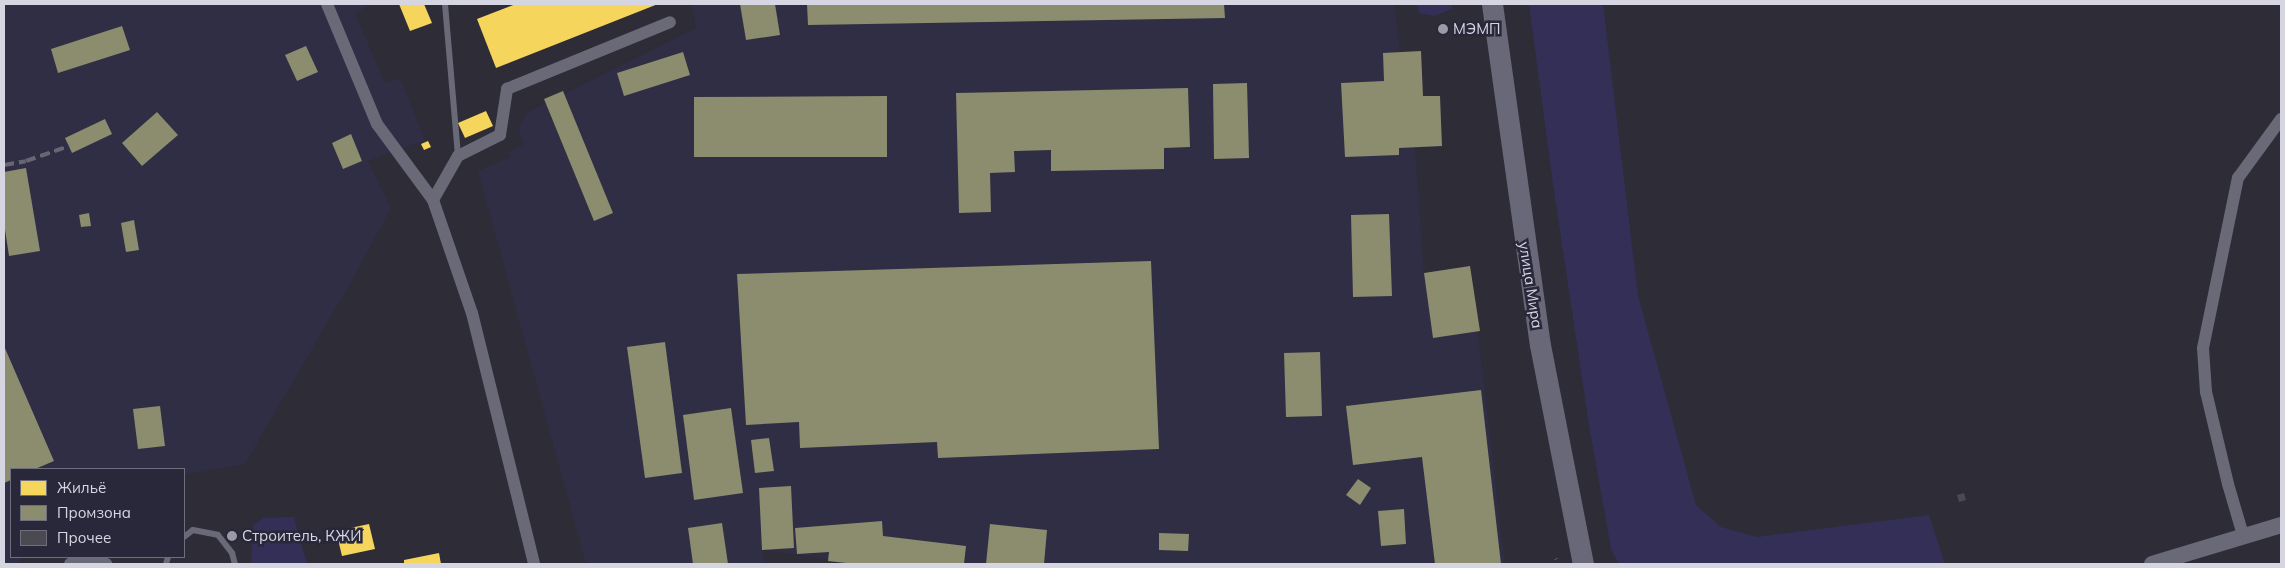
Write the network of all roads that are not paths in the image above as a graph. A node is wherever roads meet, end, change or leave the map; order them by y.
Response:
1 (327, 4) edge
2 (444, 4) edge
3 (1492, 4) edge
4 (670, 22) dead end
5 (2281, 119) edge
6 (458, 156) junction
7 (433, 200) junction
8 (2281, 525) edge
9 (2243, 535) junction
10 (185, 536) edge
11 (90, 558) edge
12 (70, 564) edge
13 (106, 564) edge
14 (235, 564) edge
15 (534, 564) edge
16 (1583, 564) edge
17 (2152, 564) edge

1 - 7 street
2 - 6 lane
3 - 16 main road, улица Мира
4 - 6 street
5 - 9 street
6 - 7 street
7 - 15 street
8 - 9 street
9 - 17 street
10 - 14 lane
11 - 12 street
11 - 13 street

